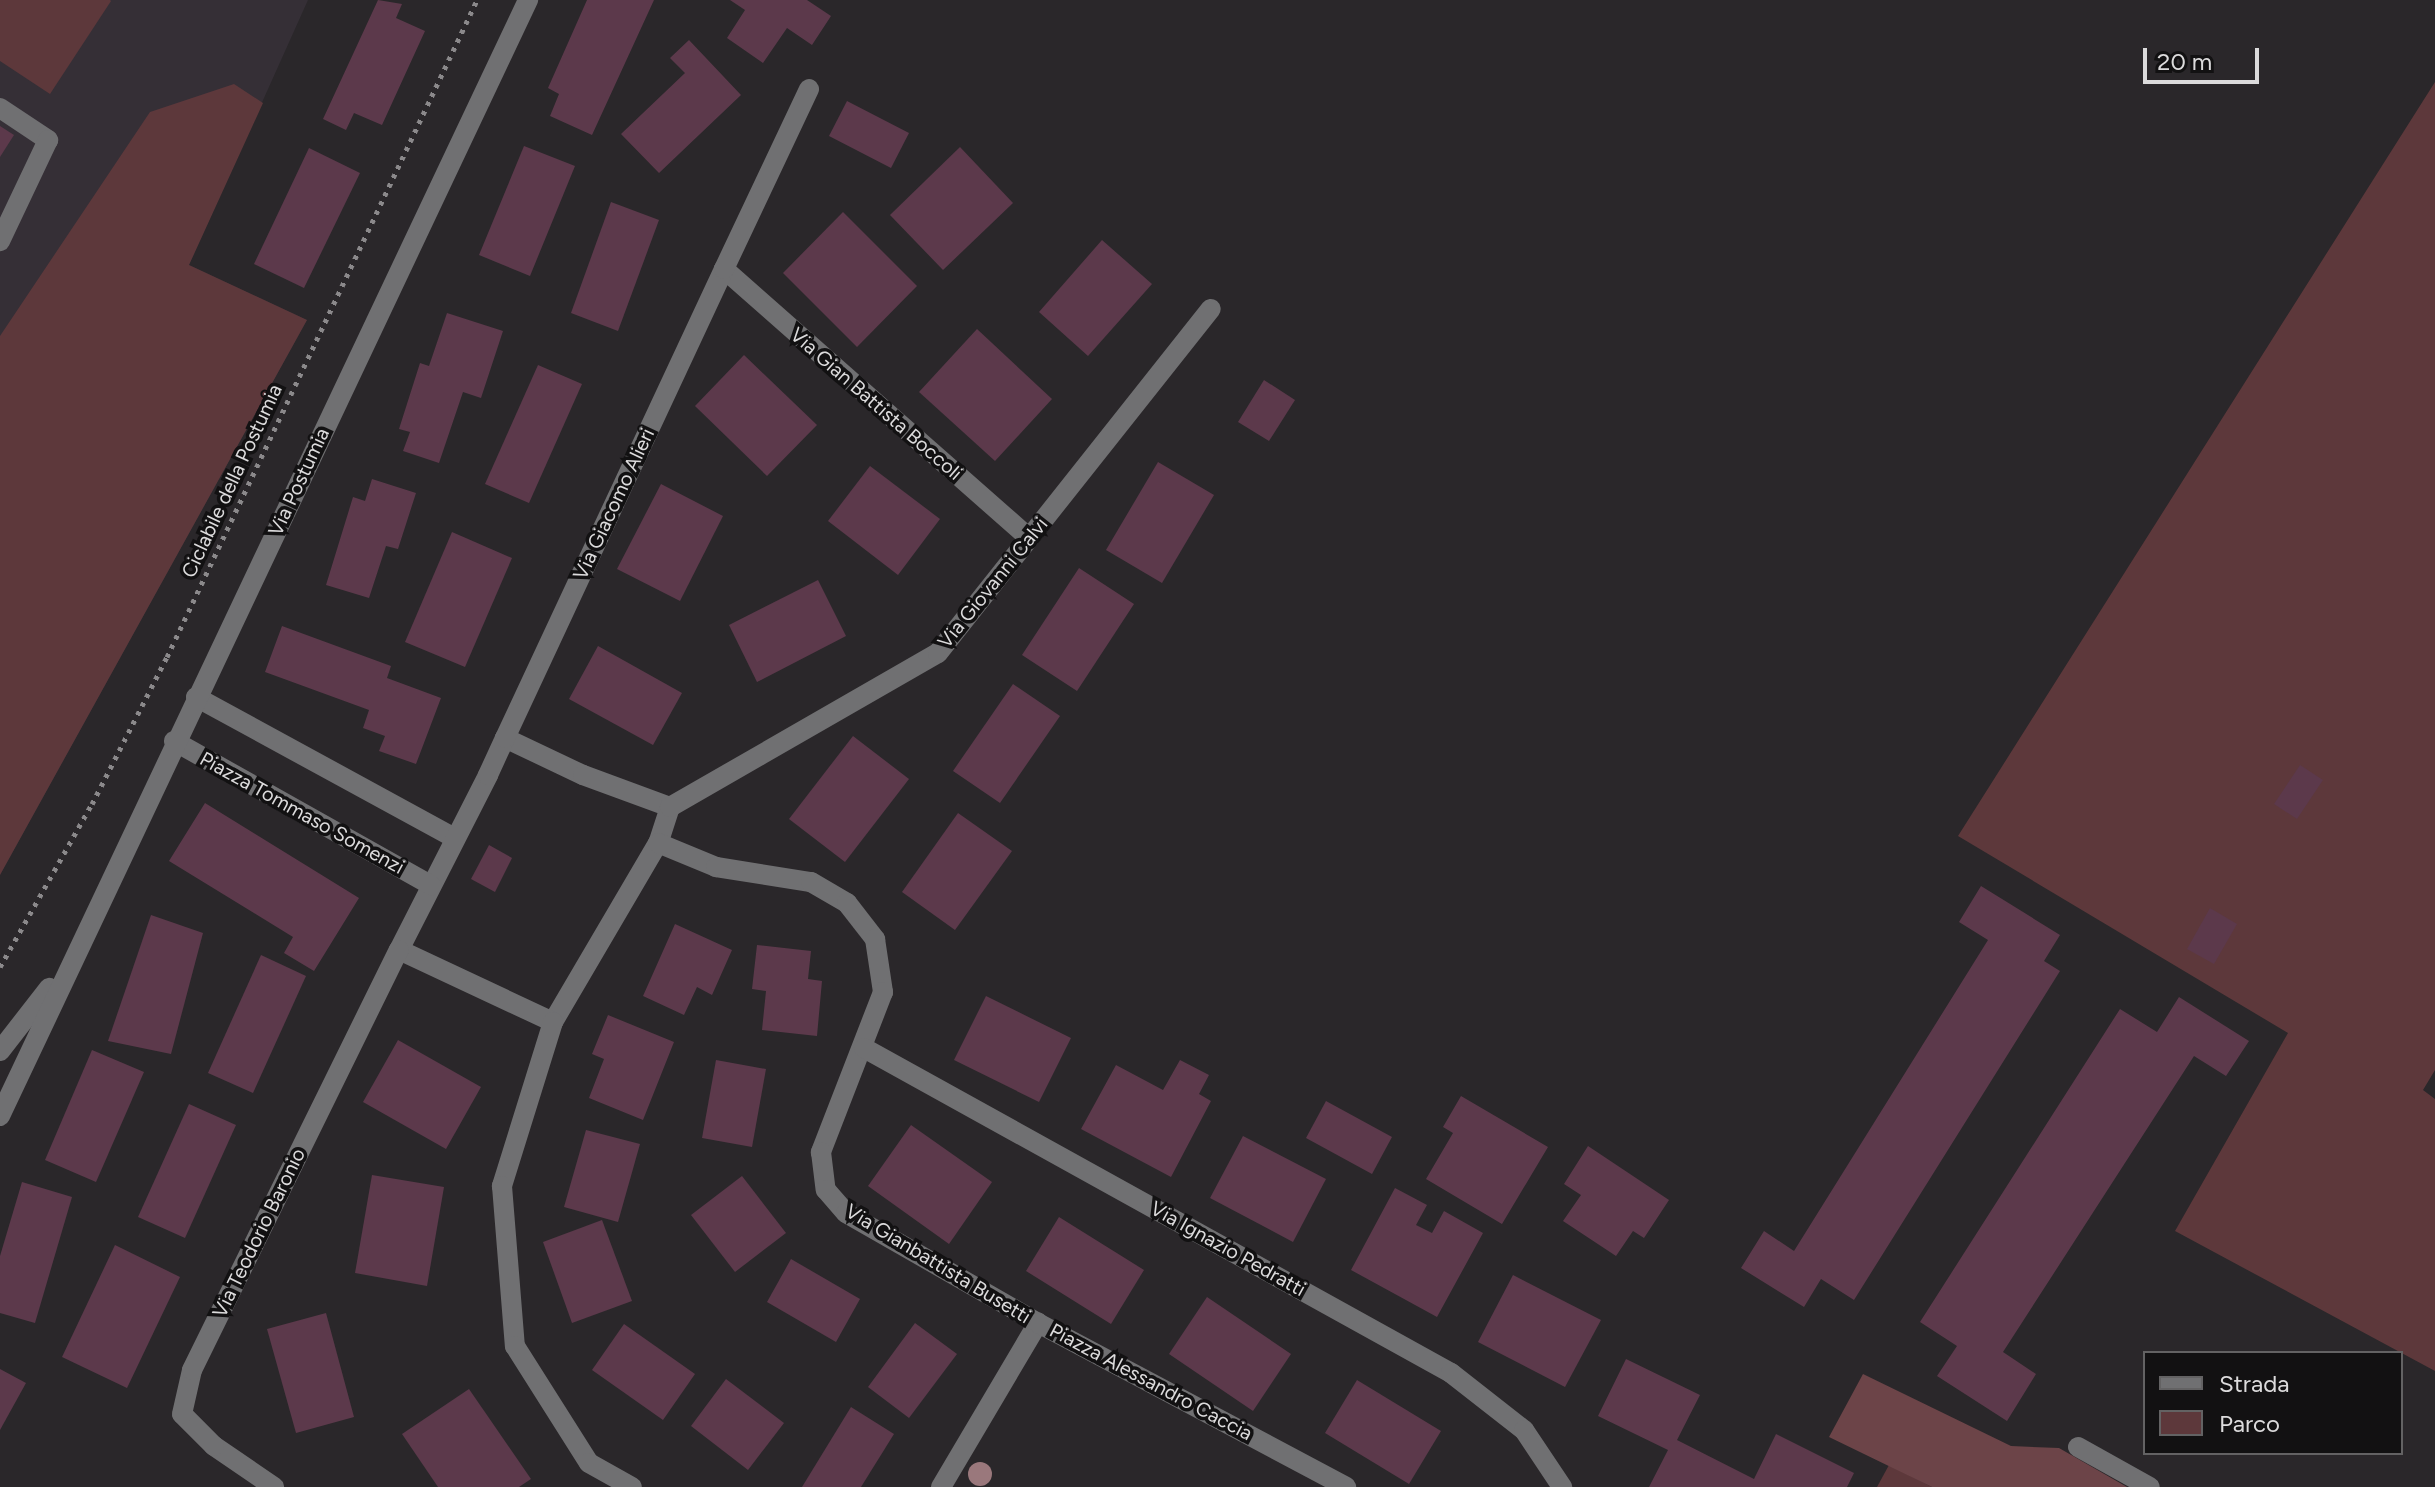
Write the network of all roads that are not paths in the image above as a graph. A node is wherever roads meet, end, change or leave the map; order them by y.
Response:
1 (528, 0) edge
2 (809, 89) dead end
3 (0, 108) edge
4 (0, 241) edge
5 (724, 269) junction
6 (1211, 309) dead end
7 (1029, 538) junction
8 (196, 697) junction
9 (505, 738) junction
10 (174, 741) junction
11 (670, 807) junction
12 (455, 838) junction
13 (658, 843) junction
14 (431, 885) junction
15 (399, 950) junction
16 (69, 963) junction
17 (553, 1022) junction
18 (864, 1048) junction
19 (0, 1051) edge
20 (0, 1116) edge
21 (1038, 1323) junction
22 (2078, 1447) dead end
23 (274, 1487) edge
24 (632, 1487) edge
25 (941, 1487) edge
26 (1346, 1487) edge
27 (1562, 1487) edge
28 (2150, 1487) edge

1 - 8 street, Via Postumia
2 - 5 street, Via Giacomo Alieri
3 - 4 street
5 - 7 street, Via Gian Battista Boccoli
5 - 9 street, Via Giacomo Alieri
6 - 7 street, Via Giovanni Calvi
7 - 11 street, Via Giovanni Calvi
8 - 10 street, Via Postumia
8 - 12 street
9 - 11 street
9 - 12 street
10 - 14 street, Piazza Tommaso Somenzi
10 - 16 street, Via Postumia
11 - 13 street
12 - 14 street
13 - 17 street
13 - 18 street, Via Gianbattista Busetti
14 - 15 street
15 - 17 street
15 - 23 street, Via Teodorio Baronio
16 - 19 street, Via Postumia
16 - 20 street, Via Postumia
17 - 24 street
18 - 21 street, Via Gianbattista Busetti
18 - 27 street, Via Ignazio Pedratti
21 - 25 street, Piazza Alessandro Caccia
21 - 26 street, Piazza Alessandro Caccia
22 - 28 street

